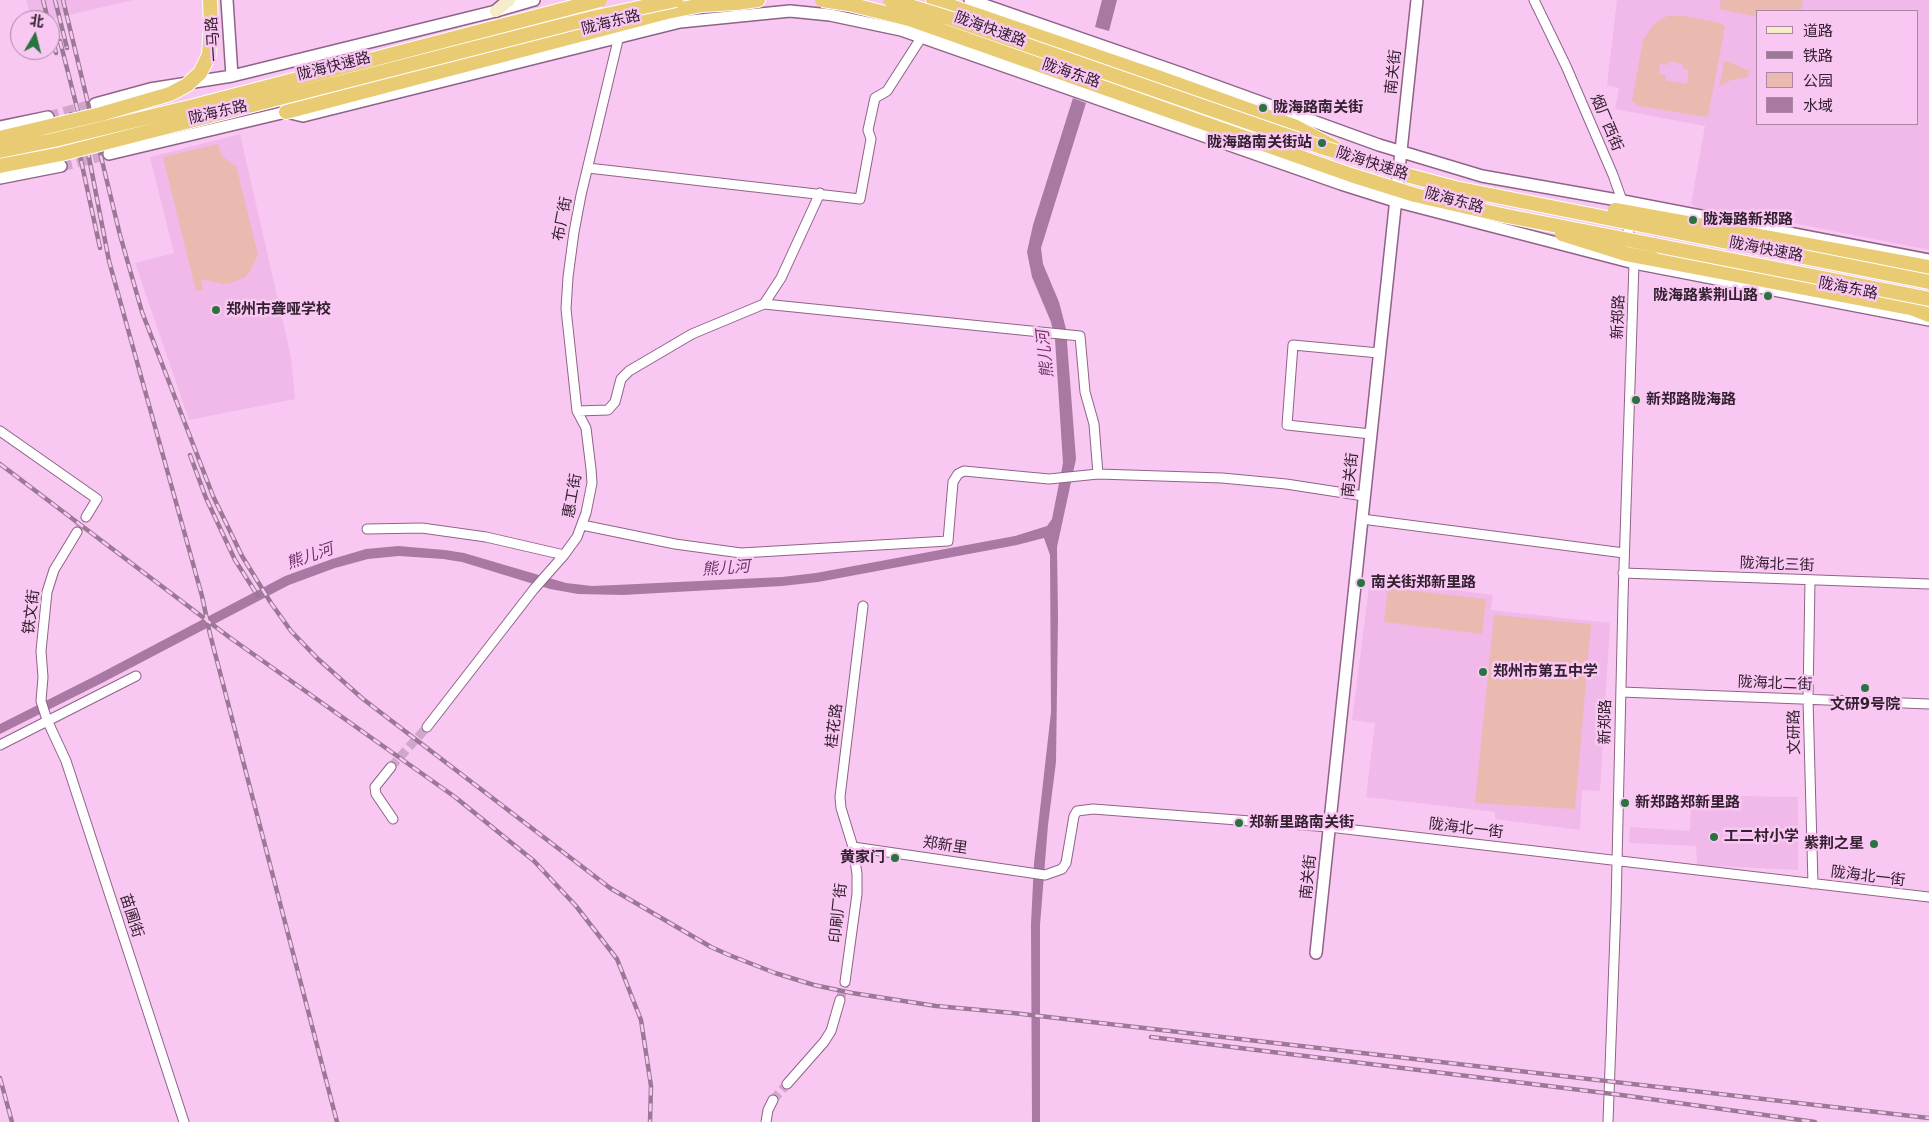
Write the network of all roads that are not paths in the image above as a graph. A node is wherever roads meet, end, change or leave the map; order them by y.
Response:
1 (210, 0) edge
2 (227, 0) edge
3 (509, 0) edge
4 (534, 0) edge
5 (600, 0) edge
6 (676, 0) edge
7 (758, 0) edge
8 (822, 0) edge
9 (890, 0) edge
10 (933, 0) edge
11 (970, 0) edge
12 (1417, 0) edge
13 (1534, 0) edge
14 (496, 11) junction
15 (619, 36) junction
16 (921, 38) junction
17 (232, 76) junction
18 (95, 104) tunnel mouth
19 (286, 112) junction
20 (48, 117) tunnel mouth
21 (0, 127) edge
22 (0, 138) edge
23 (0, 150) edge
24 (1401, 152) junction
25 (110, 154) tunnel mouth
26 (1360, 161) junction
27 (0, 166) edge
28 (61, 166) tunnel mouth
29 (588, 168) junction
30 (0, 178) edge
31 (820, 193) junction
32 (1505, 198) junction
33 (1395, 201) junction
34 (1623, 201) junction
35 (1502, 215) junction
36 (1929, 260) edge
37 (1634, 263) junction
38 (1929, 266) edge
39 (1929, 282) edge
40 (1929, 299) edge
41 (764, 304) junction
42 (1929, 314) edge
43 (1929, 320) edge
44 (1379, 353) junction
45 (577, 411) junction
46 (0, 431) edge
47 (1371, 434) junction
48 (1098, 474) junction
49 (1364, 496) junction
50 (86, 517) tunnel mouth
51 (1362, 519) junction
52 (582, 526) junction
53 (367, 530) dead end
54 (77, 532) tunnel mouth
55 (1624, 553) junction
56 (564, 555) junction
57 (1624, 573) junction
58 (1810, 580) junction
59 (1929, 584) edge
60 (863, 606) dead end
61 (136, 676) dead end
62 (1621, 692) junction
63 (1808, 699) junction
64 (41, 701) joint
65 (1929, 704) edge
66 (48, 720) junction
67 (427, 727) tunnel mouth
68 (0, 746) edge
69 (391, 767) tunnel mouth
70 (393, 819) dead end
71 (1329, 827) junction
72 (853, 847) junction
73 (1617, 861) junction
74 (1045, 875) joint
75 (1813, 884) junction
76 (1929, 898) edge
77 (1316, 953) dead end
78 (845, 982) tunnel mouth
79 (840, 1000) tunnel mouth
80 (787, 1084) tunnel mouth
81 (773, 1100) tunnel mouth
82 (184, 1122) edge
83 (766, 1122) edge
84 (1608, 1122) edge

1 - 22 highway, bridge
2 - 17 street, 一马路
3 - 14 main road
4 - 14 street
5 - 23 highway, 陇海快速路, bridge
6 - 27 highway, 陇海快速路, bridge
7 - 19 highway
8 - 35 highway, 陇海快速路, bridge
9 - 26 highway, 陇海快速路, bridge
10 - 26 highway, bridge
11 - 24 street
12 - 24 street, 南关街
13 - 34 street, 烟厂西街
14 - 17 street
15 - 16 street, 陇海东路
15 - 19 street, 陇海东路
15 - 29 street, 布厂街
16 - 31 street
16 - 33 street, 陇海东路
17 - 18 street
19 - 25 street, 陇海东路
20 - 21 street
24 - 33 street, 南关街
24 - 34 street
26 - 32 highway, 陇海快速路, bridge
28 - 30 street
29 - 31 street
29 - 45 street, 布厂街
31 - 41 street
32 - 38 highway, bridge
32 - 39 highway, 陇海快速路, bridge
33 - 37 street, 陇海东路
33 - 44 street, 南关街
34 - 36 street
34 - 37 street, 烟厂西街
35 - 40 highway, 陇海快速路, bridge
35 - 42 highway, bridge
37 - 43 street, 陇海东路
37 - 55 street, 新郑路
41 - 45 street
41 - 48 street
44 - 47 street, 南关街
44 - 47 street
45 - 52 street, 惠工街
46 - 50 street
47 - 49 street, 南关街
48 - 49 street
48 - 52 street
49 - 51 street, 南关街
51 - 55 street
51 - 71 street, 南关街
52 - 56 street, 惠工街
53 - 56 street
54 - 64 street, 铁文街
55 - 57 street, 新郑路
56 - 67 street, 惠工街
57 - 58 street, 陇海北三街
57 - 62 street, 新郑路
58 - 59 street, 陇海北三街
58 - 63 street, 文研路
60 - 72 street, 桂花路
61 - 66 street
62 - 63 street, 陇海北二街
62 - 73 street, 新郑路
63 - 65 street, 陇海北二街
63 - 75 street, 文研路
64 - 66 street, 苗圃街
66 - 68 street
66 - 82 street, 苗圃街
69 - 70 street
71 - 73 street, 陇海北一街
71 - 74 street, 陇海北一街
71 - 77 street, 南关街
72 - 74 street, 郑新里
72 - 78 street, 印刷厂街
73 - 75 street, 陇海北一街
73 - 84 street, 新郑路
75 - 76 street, 陇海北一街
79 - 80 street
81 - 83 street

